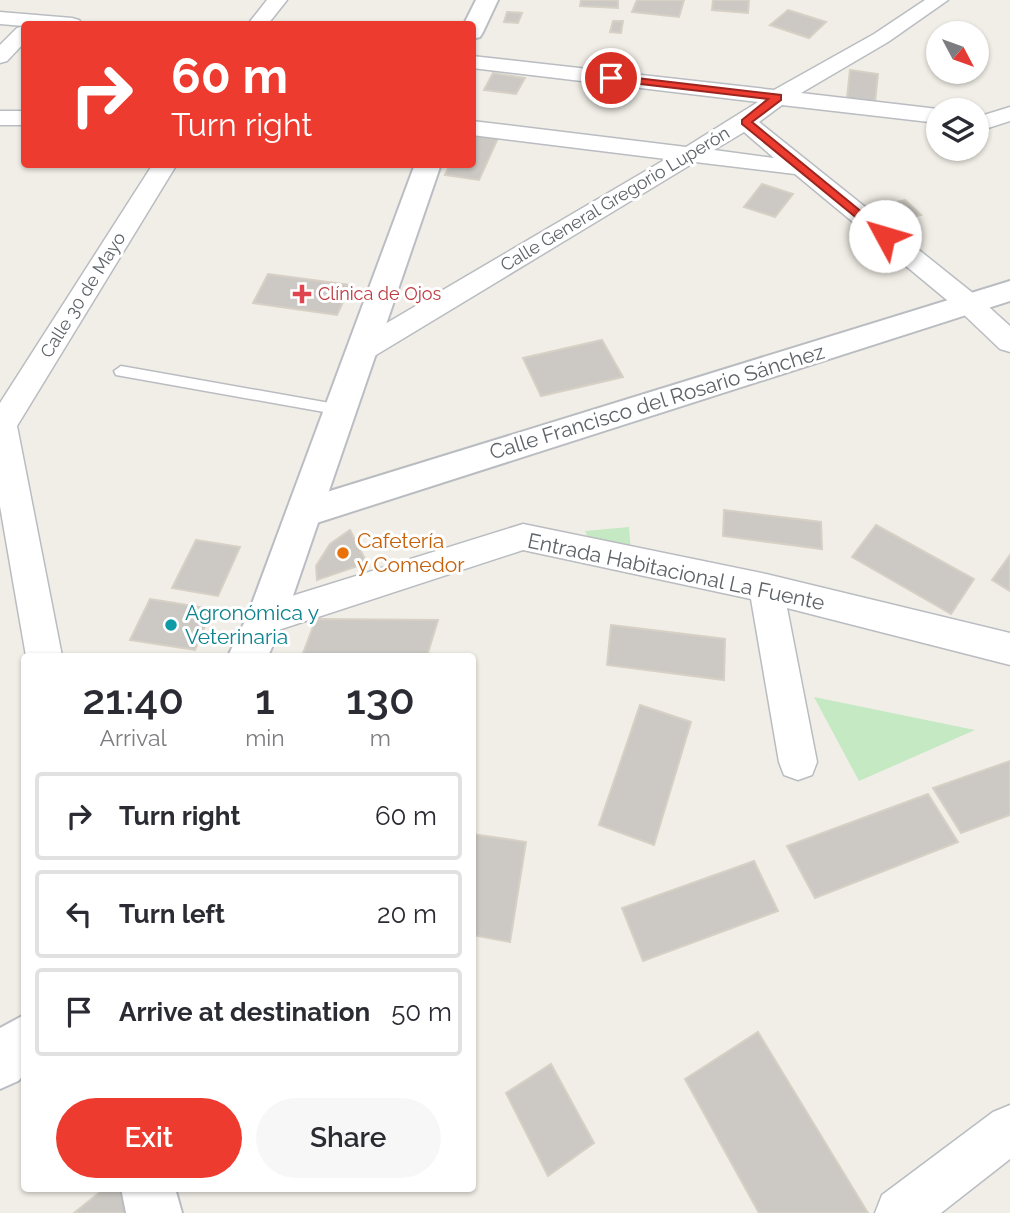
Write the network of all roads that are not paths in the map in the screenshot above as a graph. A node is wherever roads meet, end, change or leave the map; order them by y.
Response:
1 (58, 0) edge
2 (277, 0) edge
3 (487, 0) edge
4 (908, 1) edge
5 (936, 2) edge
6 (0, 18) edge
7 (35, 21) edge
8 (260, 21) edge
9 (476, 23) edge
10 (21, 24) edge
11 (21, 35) edge
12 (0, 57) edge
13 (476, 62) edge
14 (777, 97) junction
15 (1010, 114) edge
16 (926, 115) edge
17 (0, 118) edge
18 (21, 118) edge
19 (989, 119) edge
20 (745, 122) junction
21 (989, 126) edge
22 (476, 128) edge
23 (1010, 140) edge
24 (691, 153) junction
25 (801, 167) junction
26 (162, 168) edge
27 (427, 168) edge
28 (1010, 291) edge
29 (969, 304) junction
30 (1010, 342) edge
31 (361, 351) junction
32 (121, 371) dead end
33 (341, 410) junction
34 (1, 422) edge
35 (304, 513) junction
36 (766, 588) junction
37 (265, 619) junction
38 (1010, 649) edge
39 (43, 653) edge
40 (249, 653) edge
41 (798, 762) dead end
42 (21, 1043) edge
43 (0, 1063) edge
44 (1010, 1129) edge
45 (149, 1192) edge
46 (153, 1213) edge
47 (900, 1213) edge

1 - 7 street
2 - 8 street
3 - 9 main road
4 - 5 street
5 - 14 street, Calle General Gregorio Luperón
6 - 10 street
11 - 12 street
13 - 14 street
14 - 16 street
14 - 20 street, Calle General Gregorio Luperón
15 - 19 street
17 - 18 street
20 - 24 street, Calle General Gregorio Luperón
20 - 25 street
21 - 23 street
22 - 24 street
24 - 25 street
24 - 31 street, Calle General Gregorio Luperón
25 - 29 street
26 - 34 street, Calle 30 de Mayo
27 - 31 main road
28 - 29 main road, Calle Francisco del Rosario Sánchez
29 - 30 street
29 - 35 main road, Calle Francisco del Rosario Sánchez
31 - 33 main road
32 - 33 lane
33 - 35 main road
34 - 39 street
35 - 37 main road
36 - 37 street, Entrada Habitacional La Fuente
36 - 38 street, Entrada Habitacional La Fuente
36 - 41 street
37 - 40 main road
42 - 43 main road
44 - 47 street
45 - 46 main road

